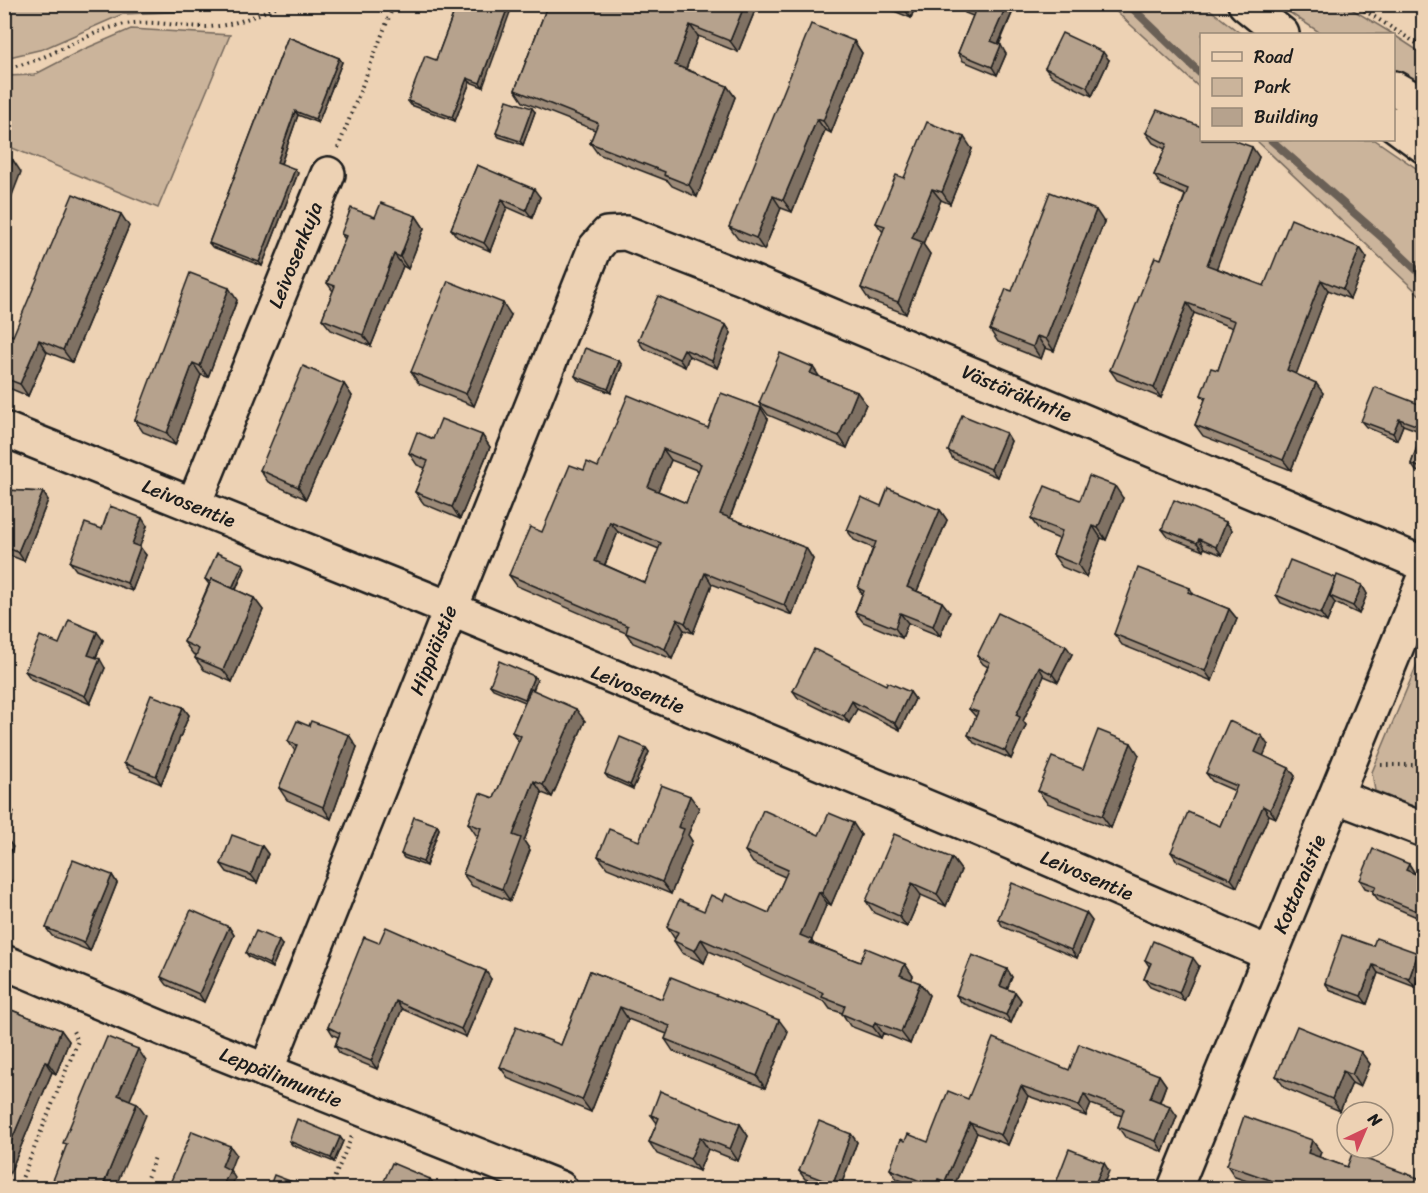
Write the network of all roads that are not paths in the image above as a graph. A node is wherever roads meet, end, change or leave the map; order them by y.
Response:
1 (1262, 18) edge
2 (1294, 33) edge
3 (1395, 89) edge
4 (1424, 105) edge
5 (1395, 125) edge
6 (1424, 146) edge
7 (328, 174) road end
8 (607, 234) joint
9 (4, 429) edge
10 (194, 504) junction
11 (1424, 564) edge
12 (1424, 580) edge
13 (450, 609) junction
14 (1336, 796) junction
15 (1424, 830) edge
16 (1270, 954) junction
17 (4, 963) edge
18 (266, 1071) junction
19 (560, 1188) edge
20 (1175, 1188) edge

1 - 2 street
3 - 4 street
5 - 6 street
7 - 10 street, Leivosenkuja
8 - 11 street, Västäräkintie
8 - 13 street, Hippiäistie
9 - 10 street, Leivosentie
10 - 13 street, Leivosentie
12 - 14 street, Kottaraistie
13 - 16 street, Leivosentie
13 - 18 street, Hippiäistie
14 - 15 street
14 - 16 street, Kottaraistie
16 - 20 street, Kottaraistie
17 - 18 street, Leppälinnuntie
18 - 19 street, Leppälinnuntie

